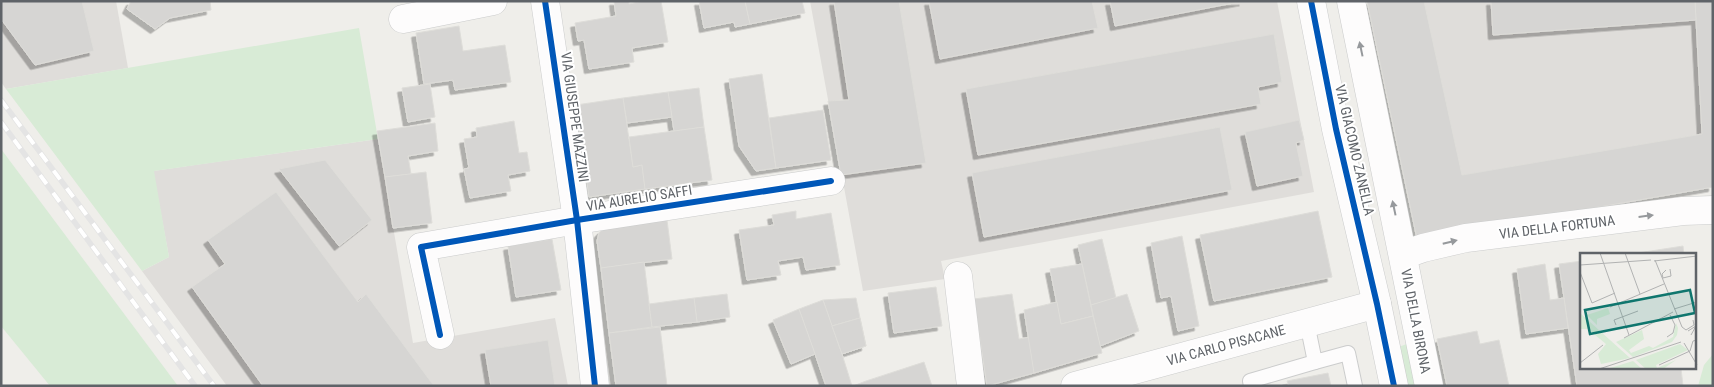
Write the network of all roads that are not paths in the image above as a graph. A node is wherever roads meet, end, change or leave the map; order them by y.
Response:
1 (493, 1) edge
2 (545, 1) edge
3 (1311, 1) edge
4 (1351, 1) edge
5 (403, 19) dead end
6 (831, 180) dead end
7 (1713, 210) edge
8 (577, 220) junction
9 (1403, 256) junction
10 (958, 276) dead end
11 (1377, 304) junction
12 (1307, 323) junction
13 (440, 335) dead end
14 (1315, 362) junction
15 (1131, 378) edge
16 (595, 386) edge
17 (970, 386) edge
18 (1074, 386) edge
19 (1251, 386) edge
20 (1355, 386) edge
21 (1394, 386) edge
22 (1429, 386) edge

1 - 5 street
2 - 8 street, VIA GIUSEPPE MAZZINI
3 - 11 street, VIA GIACOMO ZANELLA
9 -> 4 street, VIA GIACOMO ZANELLA
6 - 8 street, VIA AURELIO SAFFI
9 -> 7 street, VIA DELLA FORTUNA
8 - 13 street, VIA AURELIO SAFFI
8 - 16 street, VIA GIUSEPPE MAZZINI
9 - 22 street, VIA DELLA BIRONA
10 - 17 street
11 - 12 street, VIA CARLO PISACANE
11 - 21 street
12 - 14 lane
12 - 15 street, VIA CARLO PISACANE
14 - 19 lane
14 - 20 lane
15 - 18 street, VIA CARLO PISACANE

